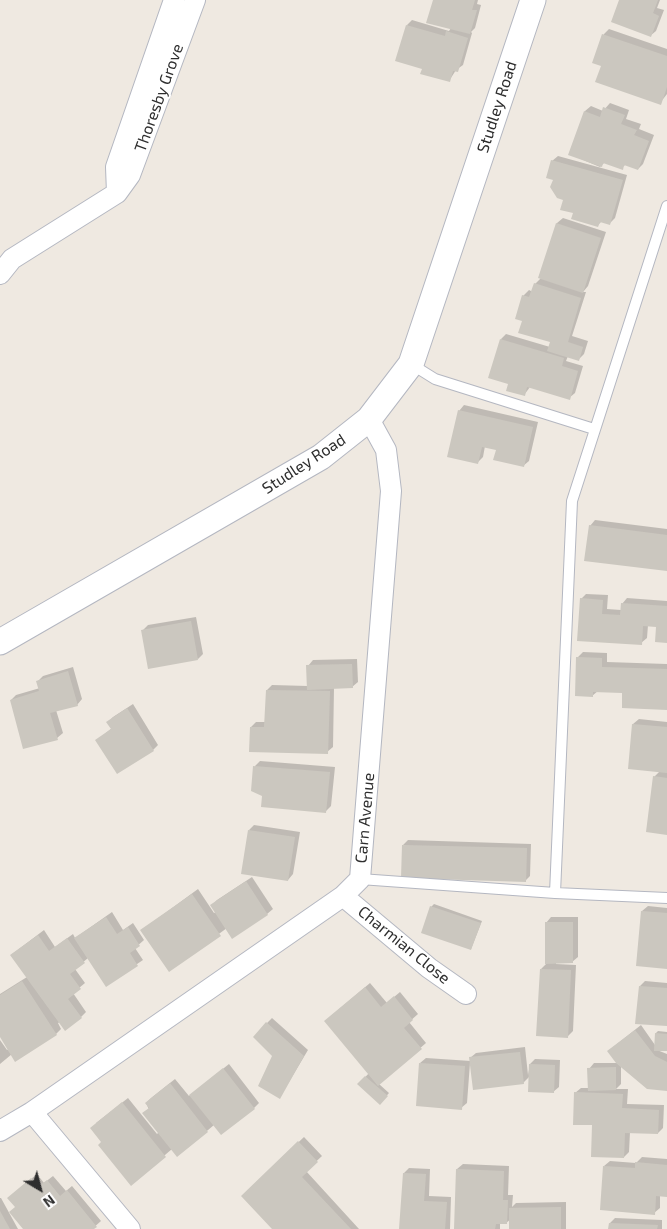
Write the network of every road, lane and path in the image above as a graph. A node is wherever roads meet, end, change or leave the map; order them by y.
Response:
1 (174, 0) edge
2 (195, 0) edge
3 (533, 0) edge
4 (117, 193) junction
5 (667, 206) edge
6 (4, 264) edge
7 (411, 364) junction
8 (369, 419) junction
9 (594, 430) junction
10 (0, 642) edge
11 (360, 879) junction
12 (555, 893) junction
13 (343, 896) junction
14 (667, 898) edge
15 (466, 994) dead end
16 (32, 1112) junction
17 (0, 1131) edge
18 (130, 1229) edge

1 - 4 street, Thoresby Grove
2 - 4 street, Thoresby Grove
3 - 7 street, Studley Road
4 - 6 street, Thoresby Grove
5 - 9 lane
7 - 8 street, Studley Road
7 - 9 lane
8 - 10 street, Studley Road
8 - 11 street, Carn Avenue
9 - 12 lane
11 - 12 lane
11 - 13 street, Carn Avenue
12 - 14 lane
13 - 15 street, Charmian Close
13 - 16 street, Carn Avenue
16 - 17 street, Carn Avenue
16 - 18 street

